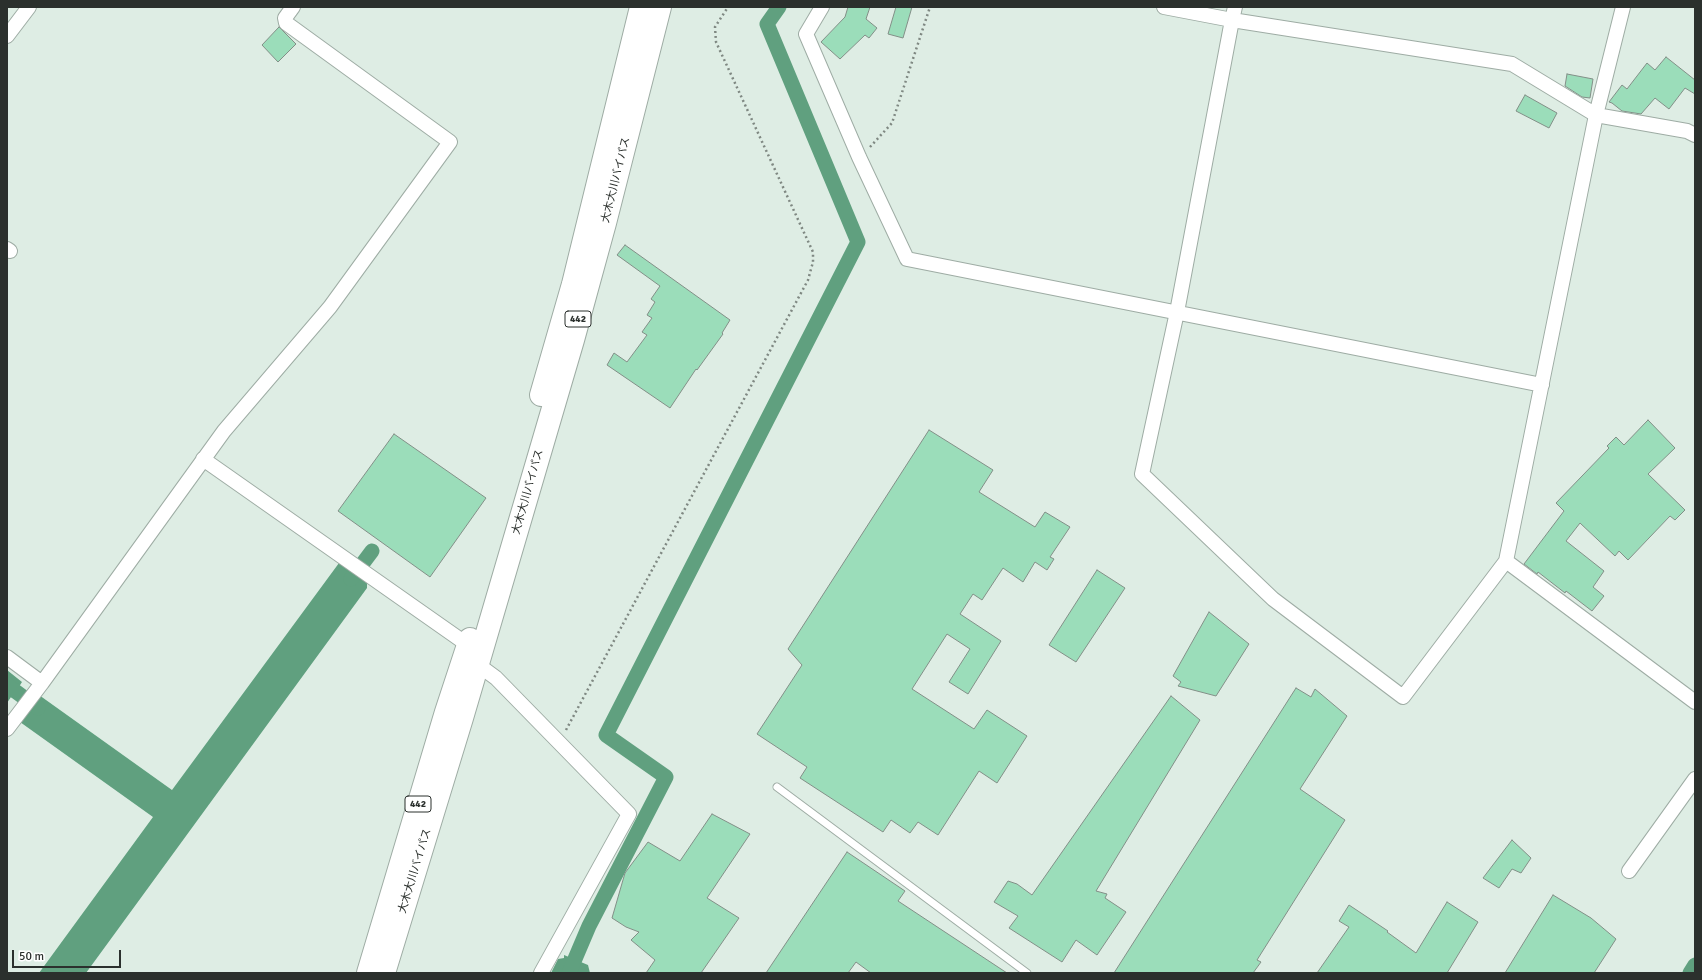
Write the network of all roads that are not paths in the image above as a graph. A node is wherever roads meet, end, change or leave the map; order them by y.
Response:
1 (29, 7) edge
2 (293, 7) edge
3 (641, 7) edge
4 (660, 7) edge
5 (822, 7) edge
6 (1164, 7) edge
7 (1623, 7) edge
8 (1234, 14) edge
9 (7, 36) edge
10 (1596, 115) junction
11 (1695, 135) edge
12 (1177, 312) junction
13 (1542, 385) junction
14 (204, 459) junction
15 (1506, 561) junction
16 (477, 640) junction
17 (7, 658) edge
18 (42, 683) junction
19 (1695, 702) edge
20 (7, 729) edge
21 (1695, 779) edge
22 (777, 787) dead end
23 (1629, 871) dead end
24 (368, 973) edge
25 (384, 973) edge
26 (541, 973) edge
27 (1027, 973) edge

1 - 9 street
2 - 14 street
3 - 16 highway, 大木大川バイパス / 442
4 - 16 highway, 大木大川バイパス / 442
5 - 12 street
6 - 8 street
7 - 10 street
8 - 10 street
8 - 12 street
10 - 11 street
10 - 13 street
12 - 13 street
12 - 15 street
13 - 15 street
14 - 16 street
14 - 18 street
15 - 19 street
16 - 24 highway, 大木大川バイパス / 442
16 - 25 highway, 大木大川バイパス / 442
16 - 26 street
17 - 18 street
18 - 20 street
21 - 23 street
22 - 27 lane

